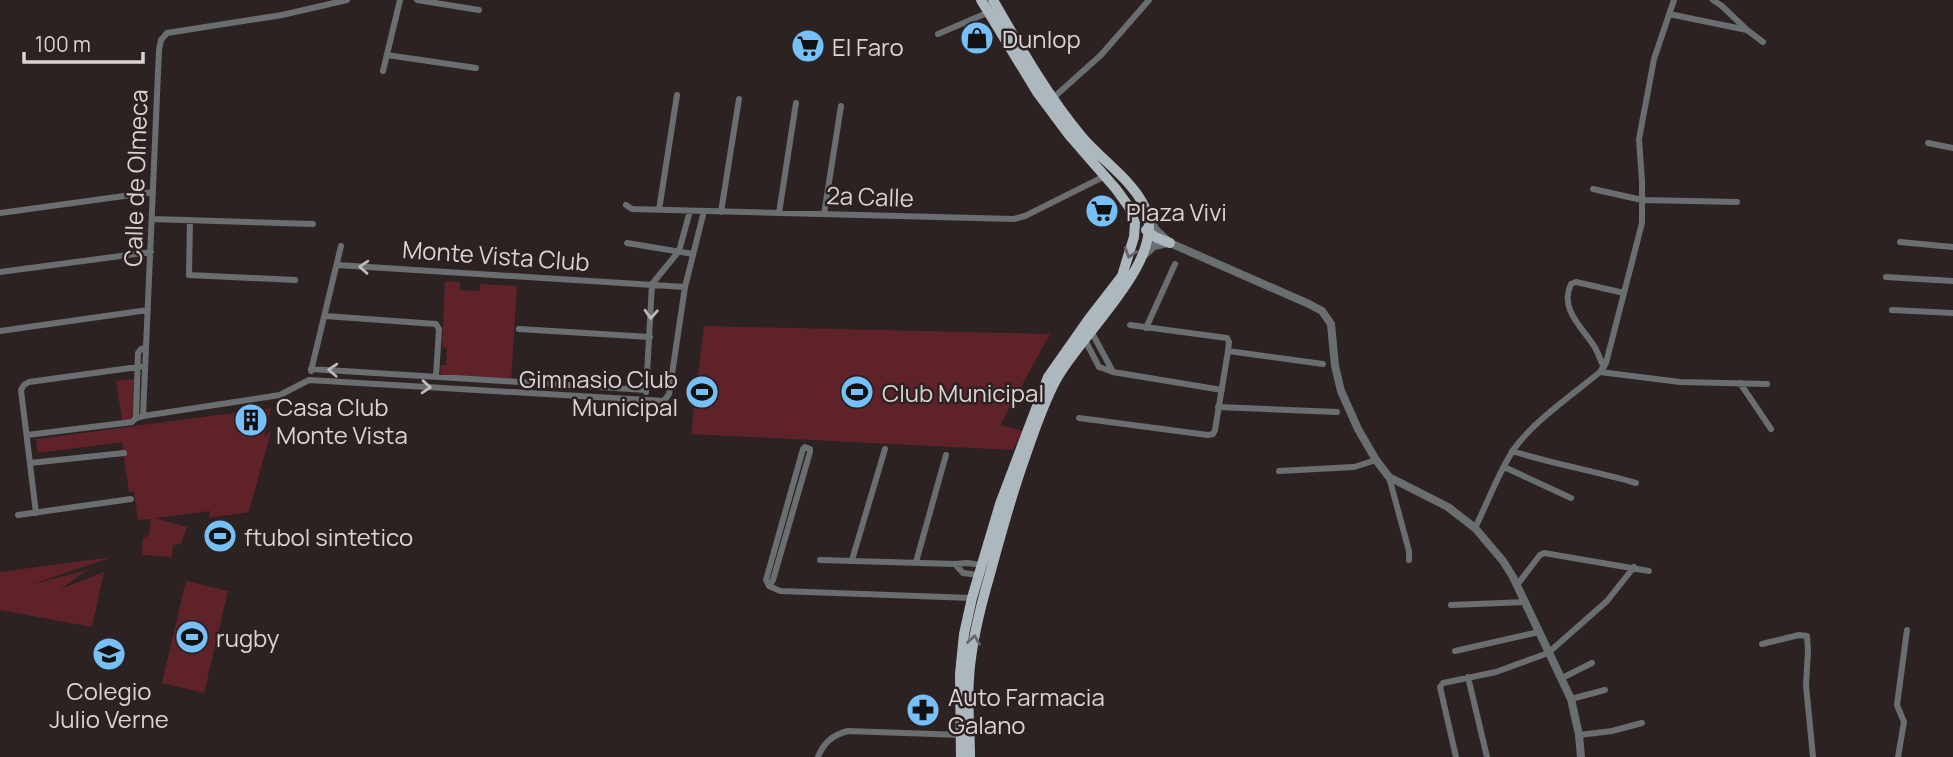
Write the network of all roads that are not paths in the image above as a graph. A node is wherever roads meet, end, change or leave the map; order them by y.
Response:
1 (347, 0) edge
2 (400, 0) edge
3 (417, 0) edge
4 (981, 0) edge
5 (993, 0) edge
6 (1149, 0) edge
7 (1674, 0) edge
8 (1713, 0) edge
9 (479, 10) dead end
10 (989, 12) junction
11 (1669, 14) junction
12 (1747, 30) junction
13 (938, 34) dead end
14 (1763, 42) dead end
15 (387, 55) junction
16 (476, 68) dead end
17 (383, 71) dead end
18 (677, 95) dead end
19 (1053, 98) junction
20 (739, 99) dead end
21 (796, 103) dead end
22 (841, 106) dead end
23 (1928, 143) dead end
24 (1953, 148) edge
25 (1103, 169) junction
26 (1116, 189) junction
27 (1593, 189) dead end
28 (153, 192) junction
29 (1642, 200) junction
30 (1737, 202) dead end
31 (626, 205) dead end
32 (659, 210) junction
33 (690, 211) junction
34 (704, 211) junction
35 (721, 212) junction
36 (0, 213) edge
37 (779, 213) junction
38 (824, 214) junction
39 (1147, 214) junction
40 (152, 219) junction
41 (190, 220) junction
42 (313, 224) dead end
43 (1149, 233) junction
44 (1900, 242) dead end
45 (626, 243) dead end
46 (1169, 243) junction
47 (341, 246) dead end
48 (1953, 247) edge
49 (679, 251) junction
50 (151, 252) junction
51 (694, 254) junction
52 (1143, 256) junction
53 (1175, 264) dead end
54 (337, 265) junction
55 (0, 272) edge
56 (1886, 277) dead end
57 (295, 280) dead end
58 (1953, 281) edge
59 (652, 284) junction
60 (685, 288) junction
61 (1624, 293) junction
62 (148, 310) junction
63 (1892, 310) dead end
64 (1953, 313) edge
65 (325, 316) junction
66 (1130, 325) dead end
67 (1146, 328) junction
68 (519, 330) dead end
69 (0, 331) edge
70 (1088, 334) junction
71 (650, 337) junction
72 (146, 344) junction
73 (1228, 351) junction
74 (1324, 364) dead end
75 (145, 366) junction
76 (136, 367) junction
77 (312, 369) junction
78 (1602, 369) junction
79 (436, 376) junction
80 (309, 380) junction
81 (511, 382) junction
82 (1740, 383) junction
83 (1767, 384) dead end
84 (646, 390) junction
85 (1222, 390) junction
86 (510, 393) junction
87 (645, 401) junction
88 (1218, 407) junction
89 (1337, 412) dead end
90 (140, 417) junction
91 (1079, 418) dead end
92 (1771, 429) dead end
93 (27, 435) junction
94 (885, 449) dead end
95 (1513, 452) junction
96 (124, 453) dead end
97 (946, 455) dead end
98 (1376, 460) junction
99 (30, 463) junction
100 (1504, 467) junction
101 (1279, 471) dead end
102 (1389, 477) junction
103 (1636, 483) dead end
104 (794, 494) junction
105 (1571, 498) dead end
106 (131, 499) dead end
107 (36, 513) junction
108 (18, 515) dead end
109 (1475, 528) junction
110 (820, 560) dead end
111 (852, 560) junction
112 (1409, 560) dead end
113 (916, 562) junction
114 (955, 564) junction
115 (1634, 568) junction
116 (977, 571) junction
117 (1649, 571) dead end
118 (1517, 585) junction
119 (972, 598) junction
120 (1526, 602) junction
121 (1451, 606) dead end
122 (1907, 630) dead end
123 (1539, 632) junction
124 (1762, 644) dead end
125 (1455, 651) dead end
126 (1548, 653) junction
127 (1592, 663) dead end
128 (1468, 677) junction
129 (1562, 678) junction
130 (1605, 690) dead end
131 (1572, 699) junction
132 (1642, 723) dead end
133 (961, 735) junction
134 (1579, 735) junction
135 (818, 757) edge
136 (961, 757) edge
137 (970, 757) edge
138 (1456, 757) edge
139 (1487, 757) edge
140 (1581, 757) edge
141 (1813, 757) edge
142 (1898, 757) edge

1 - 28 street, Calle de Olmeca
2 - 15 street
3 - 9 street
4 - 10 main road
5 - 19 main road
6 - 19 street
7 - 11 street
8 - 12 street
10 - 13 street
10 - 25 main road
11 - 12 street
11 - 29 street
12 - 14 street
15 - 16 street
15 - 17 street
18 - 32 street
19 - 25 main road
20 - 35 street
21 - 37 street
22 - 38 street
23 - 24 street
25 - 26 main road
25 - 38 street, 2a Calle
25 - 39 main road
26 - 43 main road
26 -> 116 main road
27 - 29 street
28 - 36 street
28 - 40 street, Calle de Olmeca
29 - 30 street
29 - 61 street
31 - 32 street, 2a Calle
32 - 33 street, 2a Calle
33 - 34 street, 2a Calle
33 - 49 street
34 - 35 street, 2a Calle
34 - 51 street
35 - 37 street, 2a Calle
37 - 38 street, 2a Calle
39 - 43 main road
39 - 46 street
40 - 41 street
40 - 50 street, Calle de Olmeca
41 - 42 street
41 - 57 street
43 - 46 main road
43 - 52 main road
44 - 48 street
45 - 49 street, Monte Vista Club
46 - 52 street
46 - 98 street
47 - 54 street
49 - 51 street, Monte Vista Club
49 - 59 street
50 - 55 street
50 - 62 street, Calle de Olmeca
51 - 60 street
52 - 70 main road
53 - 67 street
59 -> 54 street, Monte Vista Club
54 - 65 street
56 - 58 street
59 - 60 street, Monte Vista Club
59 -> 71 street
60 - 87 street
61 - 78 street
61 - 78 street
62 - 69 street
62 - 72 street, Calle de Olmeca
63 - 64 street
65 - 77 street
65 - 79 street
66 - 67 street
67 - 73 street
68 - 71 street
70 - 85 street
137 -> 70 main road
71 - 84 street
72 - 75 street
72 - 76 street
73 - 74 street
73 - 85 street
75 - 76 street
75 - 90 street
76 - 90 street
76 - 93 street
79 -> 77 street
77 - 80 street
78 - 82 street
78 - 95 street
79 - 81 street
80 -> 86 street
80 - 90 street
81 - 84 street
81 - 86 street
82 - 83 street
82 - 92 street
84 - 87 street
85 - 88 street
86 - 87 street
88 - 89 street
88 - 91 street
90 - 93 street
93 - 99 street
94 - 111 street
95 - 100 street
95 - 103 street
96 - 99 street
97 - 113 street
98 - 101 street
98 - 102 street
99 - 107 street
100 - 105 street
100 - 109 street
102 - 109 street
102 - 112 street
104 - 104 street
104 - 119 street
106 - 107 street
107 - 108 street
109 - 118 street
110 - 111 street
111 - 113 street
113 - 114 street
114 - 116 street
114 - 116 street
115 - 117 street
115 - 118 street
115 - 126 street
116 - 119 main road
118 - 120 street
119 - 133 main road
120 - 121 street
120 - 123 street
122 - 142 street
123 - 125 street
123 - 126 street
124 - 141 street
126 - 128 street
126 - 129 street
127 - 129 street
128 - 138 street
128 - 139 street
129 - 131 street
130 - 131 street
131 - 134 street
132 - 134 street
133 - 135 street
133 - 136 main road
134 - 140 street

